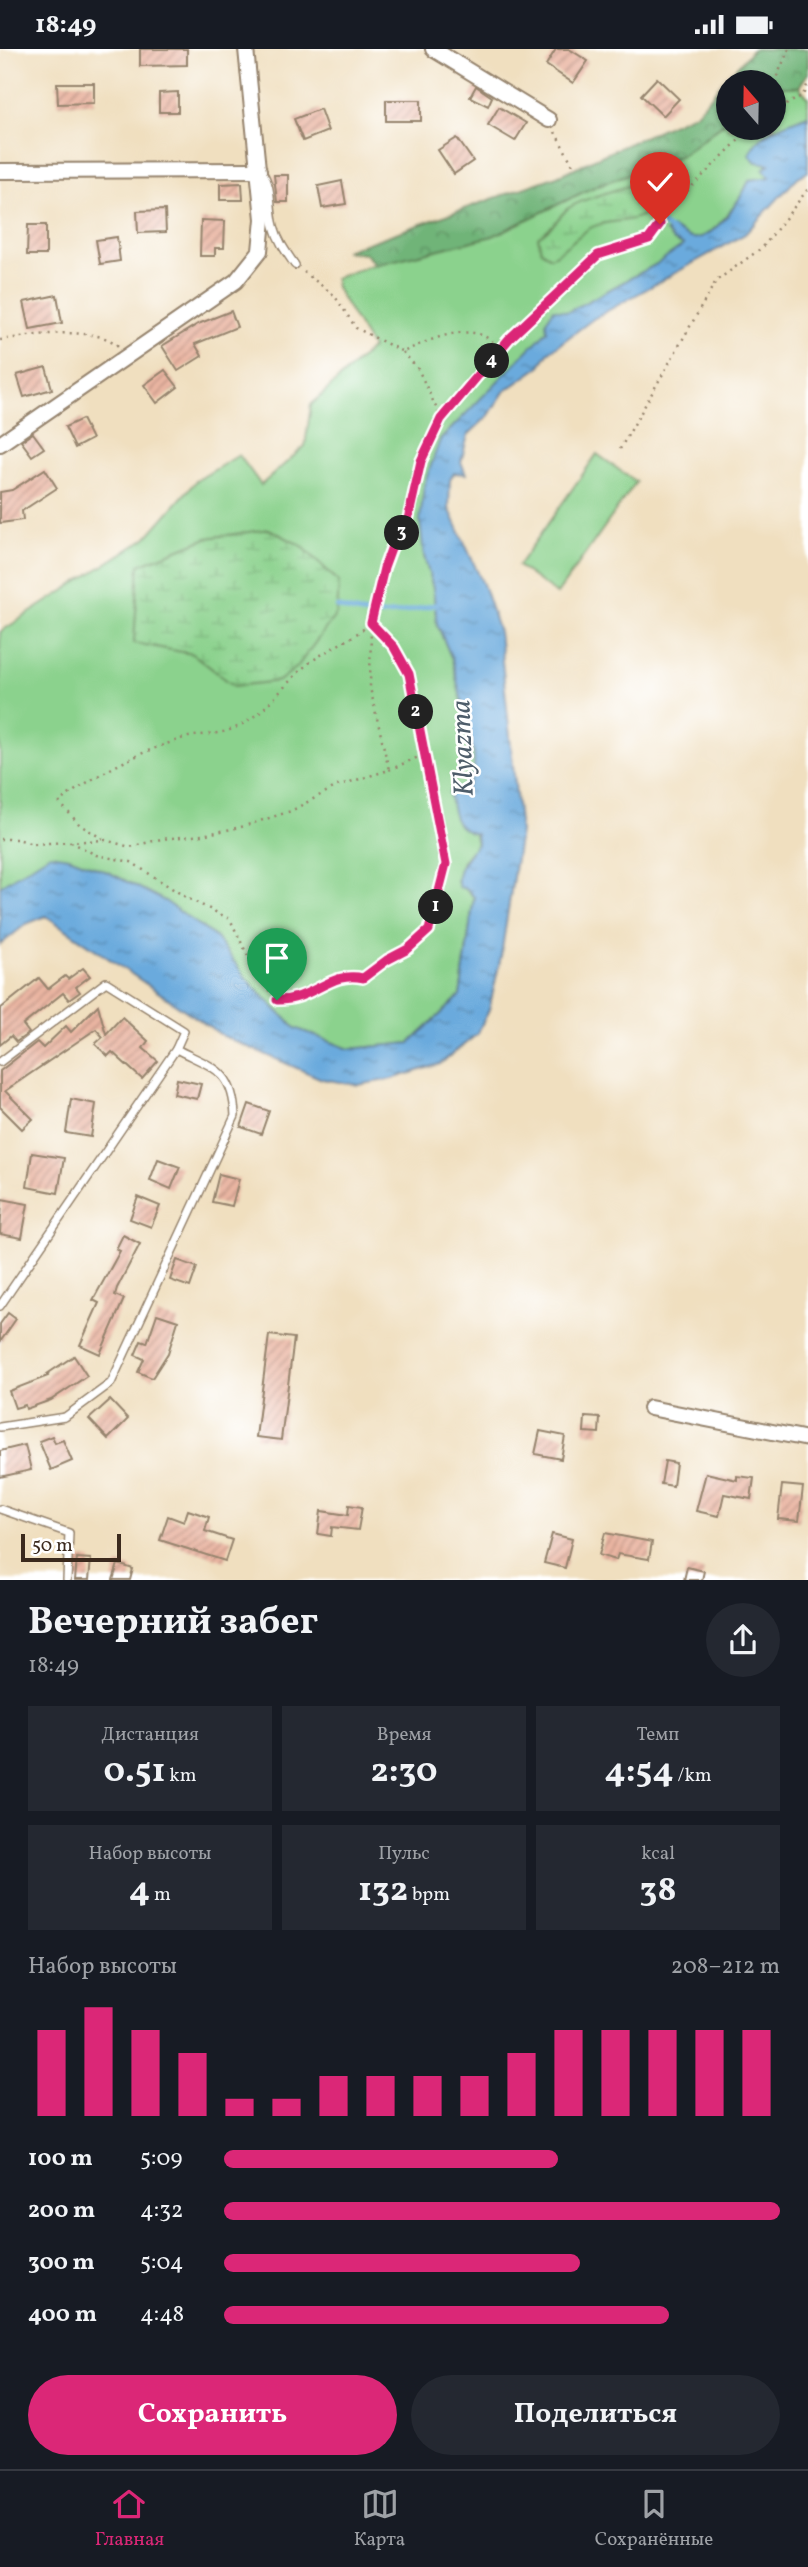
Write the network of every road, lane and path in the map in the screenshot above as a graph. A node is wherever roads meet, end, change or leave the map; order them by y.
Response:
1 (246, 49) edge
2 (433, 49) edge
3 (789, 49) edge
4 (780, 70) edge
5 (808, 83) edge
6 (786, 105) edge
7 (549, 120) joint
8 (739, 140) edge
9 (573, 165) dead end
10 (259, 170) junction
11 (0, 171) edge
12 (808, 189) edge
13 (295, 265) joint
14 (0, 340) edge
15 (502, 349) junction
16 (403, 352) junction
17 (128, 356) junction
18 (441, 419) junction
19 (0, 444) edge
20 (620, 449) dead end
21 (371, 623) junction
22 (422, 742) junction
23 (389, 770) junction
24 (0, 839) edge
25 (105, 840) junction
26 (69, 841) junction
27 (176, 1049) junction
28 (0, 1062) edge
29 (0, 1306) edge
30 (650, 1408) dead end
31 (0, 1427) edge
32 (808, 1439) edge
33 (0, 1509) edge
34 (67, 1580) edge

1 - 10 street
2 - 7 street
3 - 4 path
5 - 6 path
7 - 9 path
8 - 15 path
10 - 11 street
10 - 13 lane
10 - 17 street
12 - 20 path
13 - 16 path
14 - 17 path
15 - 16 path
15 - 18 path
16 - 18 path
17 - 19 street
18 - 21 path
21 - 22 path
21 - 23 path
21 - 25 path
22 - 23 path
22 - 26 path
23 - 25 path
24 - 26 path
25 - 26 path
27 - 28 lane
27 - 29 lane
27 - 31 lane
30 - 32 street
33 - 34 lane

